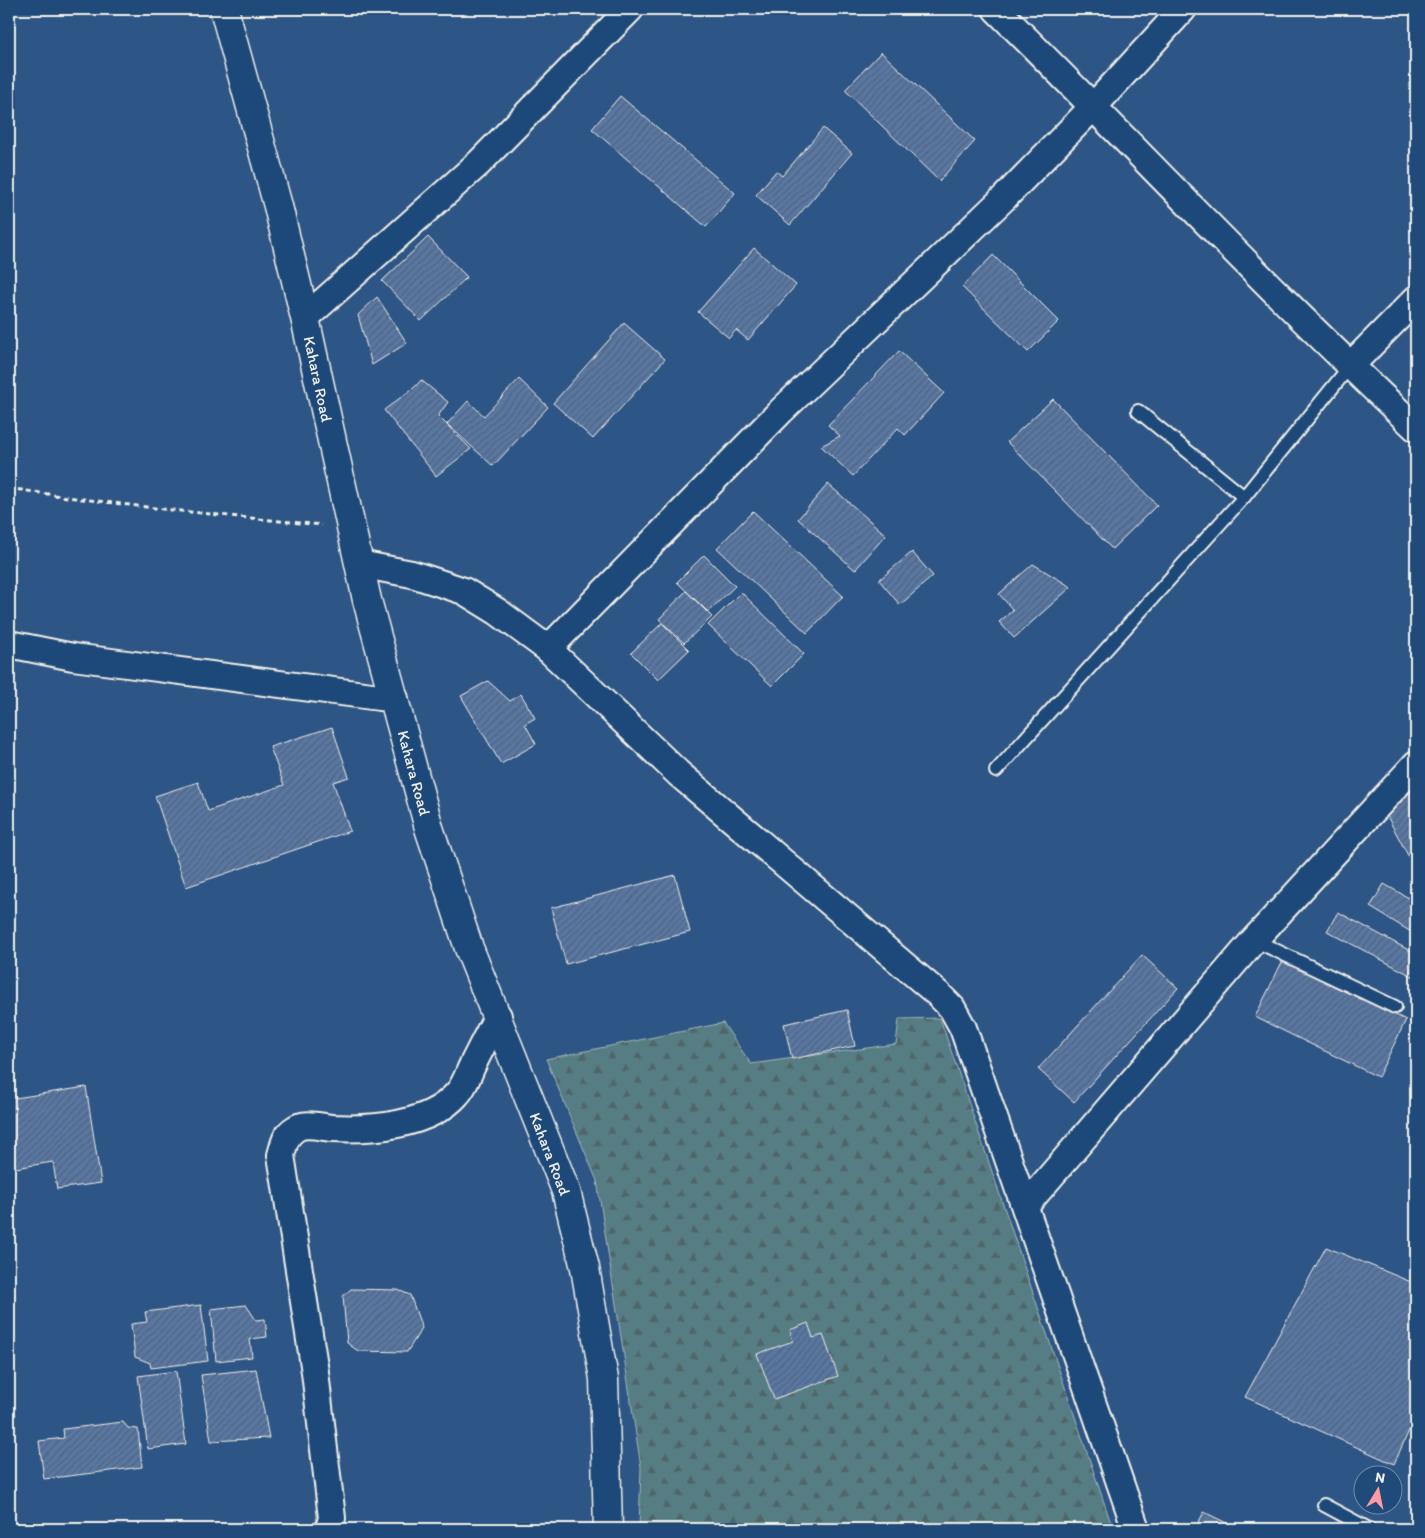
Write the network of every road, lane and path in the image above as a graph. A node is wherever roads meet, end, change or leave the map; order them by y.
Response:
1 (224, 9) edge
2 (630, 9) edge
3 (996, 9) edge
4 (1183, 9) edge
5 (1094, 106) junction
6 (1416, 299) edge
7 (305, 318) junction
8 (1350, 366) junction
9 (1138, 410) dead end
10 (1416, 428) edge
11 (9, 488) edge
12 (1244, 497) junction
13 (352, 528) junction
14 (359, 564) junction
15 (9, 644) edge
16 (548, 649) junction
17 (395, 699) junction
18 (1416, 764) edge
19 (996, 771) dead end
20 (1254, 940) junction
21 (1395, 1007) dead end
22 (498, 1016) junction
23 (1025, 1206) junction
24 (1324, 1505) dead end
25 (329, 1529) edge
26 (608, 1529) edge
27 (1136, 1529) edge
28 (1369, 1529) edge

1 - 7 street, Kahara Road
2 - 7 street
3 - 5 street
4 - 5 street
5 - 8 street
5 - 16 street
6 - 8 street
7 - 13 street, Kahara Road
8 - 10 street
8 - 12 lane
9 - 12 lane
11 - 13 path
12 - 19 lane
13 - 14 street, Kahara Road
14 - 16 street
14 - 17 street, Kahara Road
15 - 17 street
16 - 23 street
17 - 22 street, Kahara Road
18 - 20 street
20 - 21 lane
20 - 23 street
22 - 25 street
22 - 26 street, Kahara Road
23 - 27 street
24 - 28 lane

